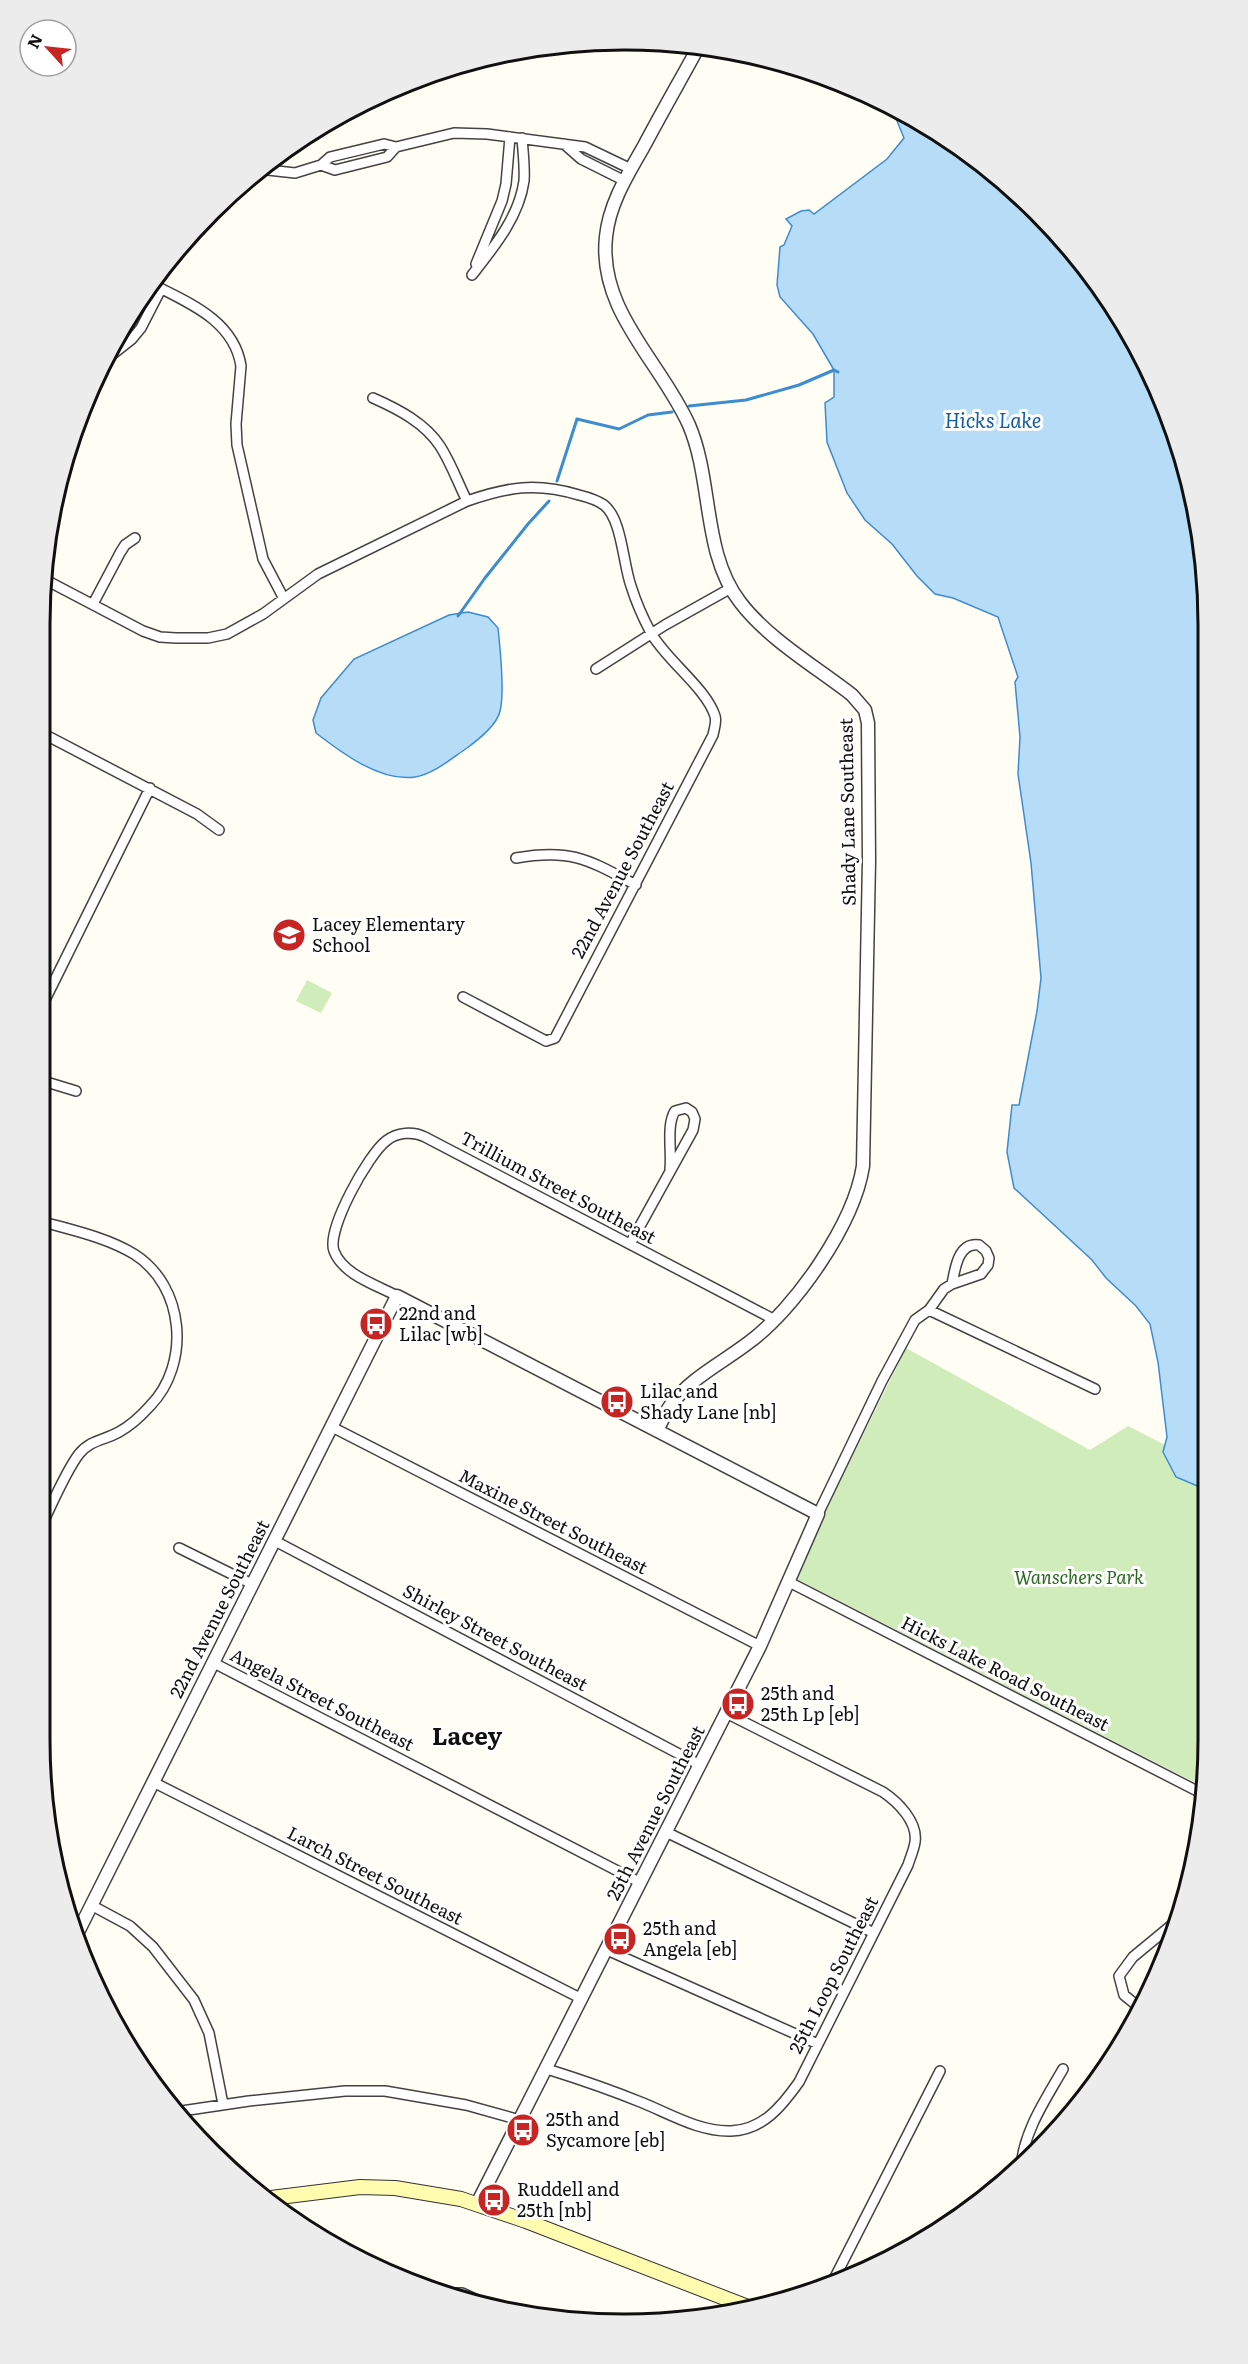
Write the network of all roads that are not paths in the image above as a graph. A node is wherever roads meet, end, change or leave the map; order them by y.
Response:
1 (695, 54) edge
2 (510, 137) junction
3 (522, 138) junction
4 (564, 144) junction
5 (396, 147) junction
6 (321, 165) junction
7 (631, 169) junction
8 (271, 170) edge
9 (625, 181) junction
10 (161, 289) joint
11 (120, 348) edge
12 (373, 398) dead end
13 (467, 501) junction
14 (135, 538) dead end
15 (51, 583) edge
16 (731, 588) junction
17 (283, 597) junction
18 (93, 604) junction
19 (651, 633) junction
20 (596, 669) dead end
21 (50, 737) edge
22 (150, 789) junction
23 (219, 830) dead end
24 (516, 858) dead end
25 (636, 885) junction
26 (50, 990) edge
27 (464, 998) dead end
28 (50, 1083) edge
29 (76, 1091) dead end
30 (670, 1169) junction
31 (50, 1224) edge
32 (630, 1244) junction
33 (952, 1284) junction
34 (397, 1296) junction
35 (929, 1310) junction
36 (775, 1320) junction
37 (1095, 1389) dead end
38 (332, 1427) junction
39 (657, 1430) junction
40 (50, 1510) edge
41 (818, 1514) junction
42 (275, 1541) junction
43 (179, 1548) dead end
44 (789, 1582) junction
45 (252, 1584) junction
46 (760, 1646) junction
47 (212, 1662) junction
48 (726, 1713) junction
49 (700, 1765) junction
50 (153, 1782) junction
51 (1196, 1790) edge
52 (666, 1833) junction
53 (641, 1883) junction
54 (91, 1905) junction
55 (81, 1927) edge
56 (1166, 1930) edge
57 (874, 1933) junction
58 (607, 1950) junction
59 (582, 1999) junction
60 (1134, 2003) edge
61 (818, 2044) junction
62 (547, 2069) junction
63 (1063, 2069) dead end
64 (940, 2071) dead end
65 (223, 2104) junction
66 (185, 2110) edge
67 (520, 2120) junction
68 (1022, 2154) edge
69 (276, 2197) edge
70 (477, 2204) junction
71 (837, 2274) edge
72 (732, 2304) edge

1 - 7 street, Shady Lane Southeast
2 - 3 street
2 - 3 street
2 - 5 street
3 - 4 street
4 - 7 street
4 - 9 street
5 - 6 street
5 - 6 street
6 - 8 street
7 - 9 street, Shady Lane Southeast
9 - 16 street, Shady Lane Southeast
10 - 11 street
10 - 17 street
12 - 13 street
13 - 17 street
13 - 19 street
14 - 18 street
15 - 18 street
16 - 19 street
16 - 36 street, Shady Lane Southeast
17 - 18 street
19 - 20 street
19 - 25 street, 22nd Avenue Southeast
21 - 22 street
22 - 23 street
22 - 26 street
24 - 25 street
25 - 27 street, 22nd Avenue Southeast
28 - 29 street
30 - 30 street
30 - 32 street
31 - 40 street
32 - 34 street, Trillium Street Southeast
32 - 36 street, Trillium Street Southeast
33 - 33 street, 25th Avenue Southeast
33 - 35 street, 25th Avenue Southeast
34 - 38 street, 22nd Avenue Southeast
34 - 39 street
35 - 37 street
35 - 41 street, 25th Avenue Southeast
36 - 39 street, Shady Lane Southeast
38 - 42 street, 22nd Avenue Southeast
38 - 46 street, Maxine Street Southeast
39 - 41 street
41 - 44 street, 25th Avenue Southeast
42 - 45 street, 22nd Avenue Southeast
42 - 49 street, Shirley Street Southeast
43 - 45 street
44 - 46 street, 25th Avenue Southeast
44 - 51 street, Hicks Lake Road Southeast
45 - 47 street, 22nd Avenue Southeast
46 - 48 street, 25th Avenue Southeast
47 - 50 street, 22nd Avenue Southeast
47 - 53 street, Angela Street Southeast
48 - 49 street, 25th Avenue Southeast
48 - 57 street, 25th Loop Southeast
49 - 52 street, 25th Avenue Southeast
50 - 54 street, 22nd Avenue Southeast
50 - 59 street, Larch Street Southeast
52 - 53 street, 25th Avenue Southeast
52 - 57 street
53 - 58 street, 25th Avenue Southeast
54 - 55 street, 22nd Avenue Southeast
54 - 65 street
56 - 60 street
57 - 61 street, 25th Loop Southeast
58 - 59 street, 25th Avenue Southeast
58 - 61 street
59 - 62 street, 25th Avenue Southeast
61 - 62 street, 25th Loop Southeast
62 - 67 street, 25th Avenue Southeast
63 - 68 street
64 - 71 street
65 - 66 street
65 - 67 street
67 - 70 street, 25th Avenue Southeast
69 - 70 main road
70 - 72 main road

